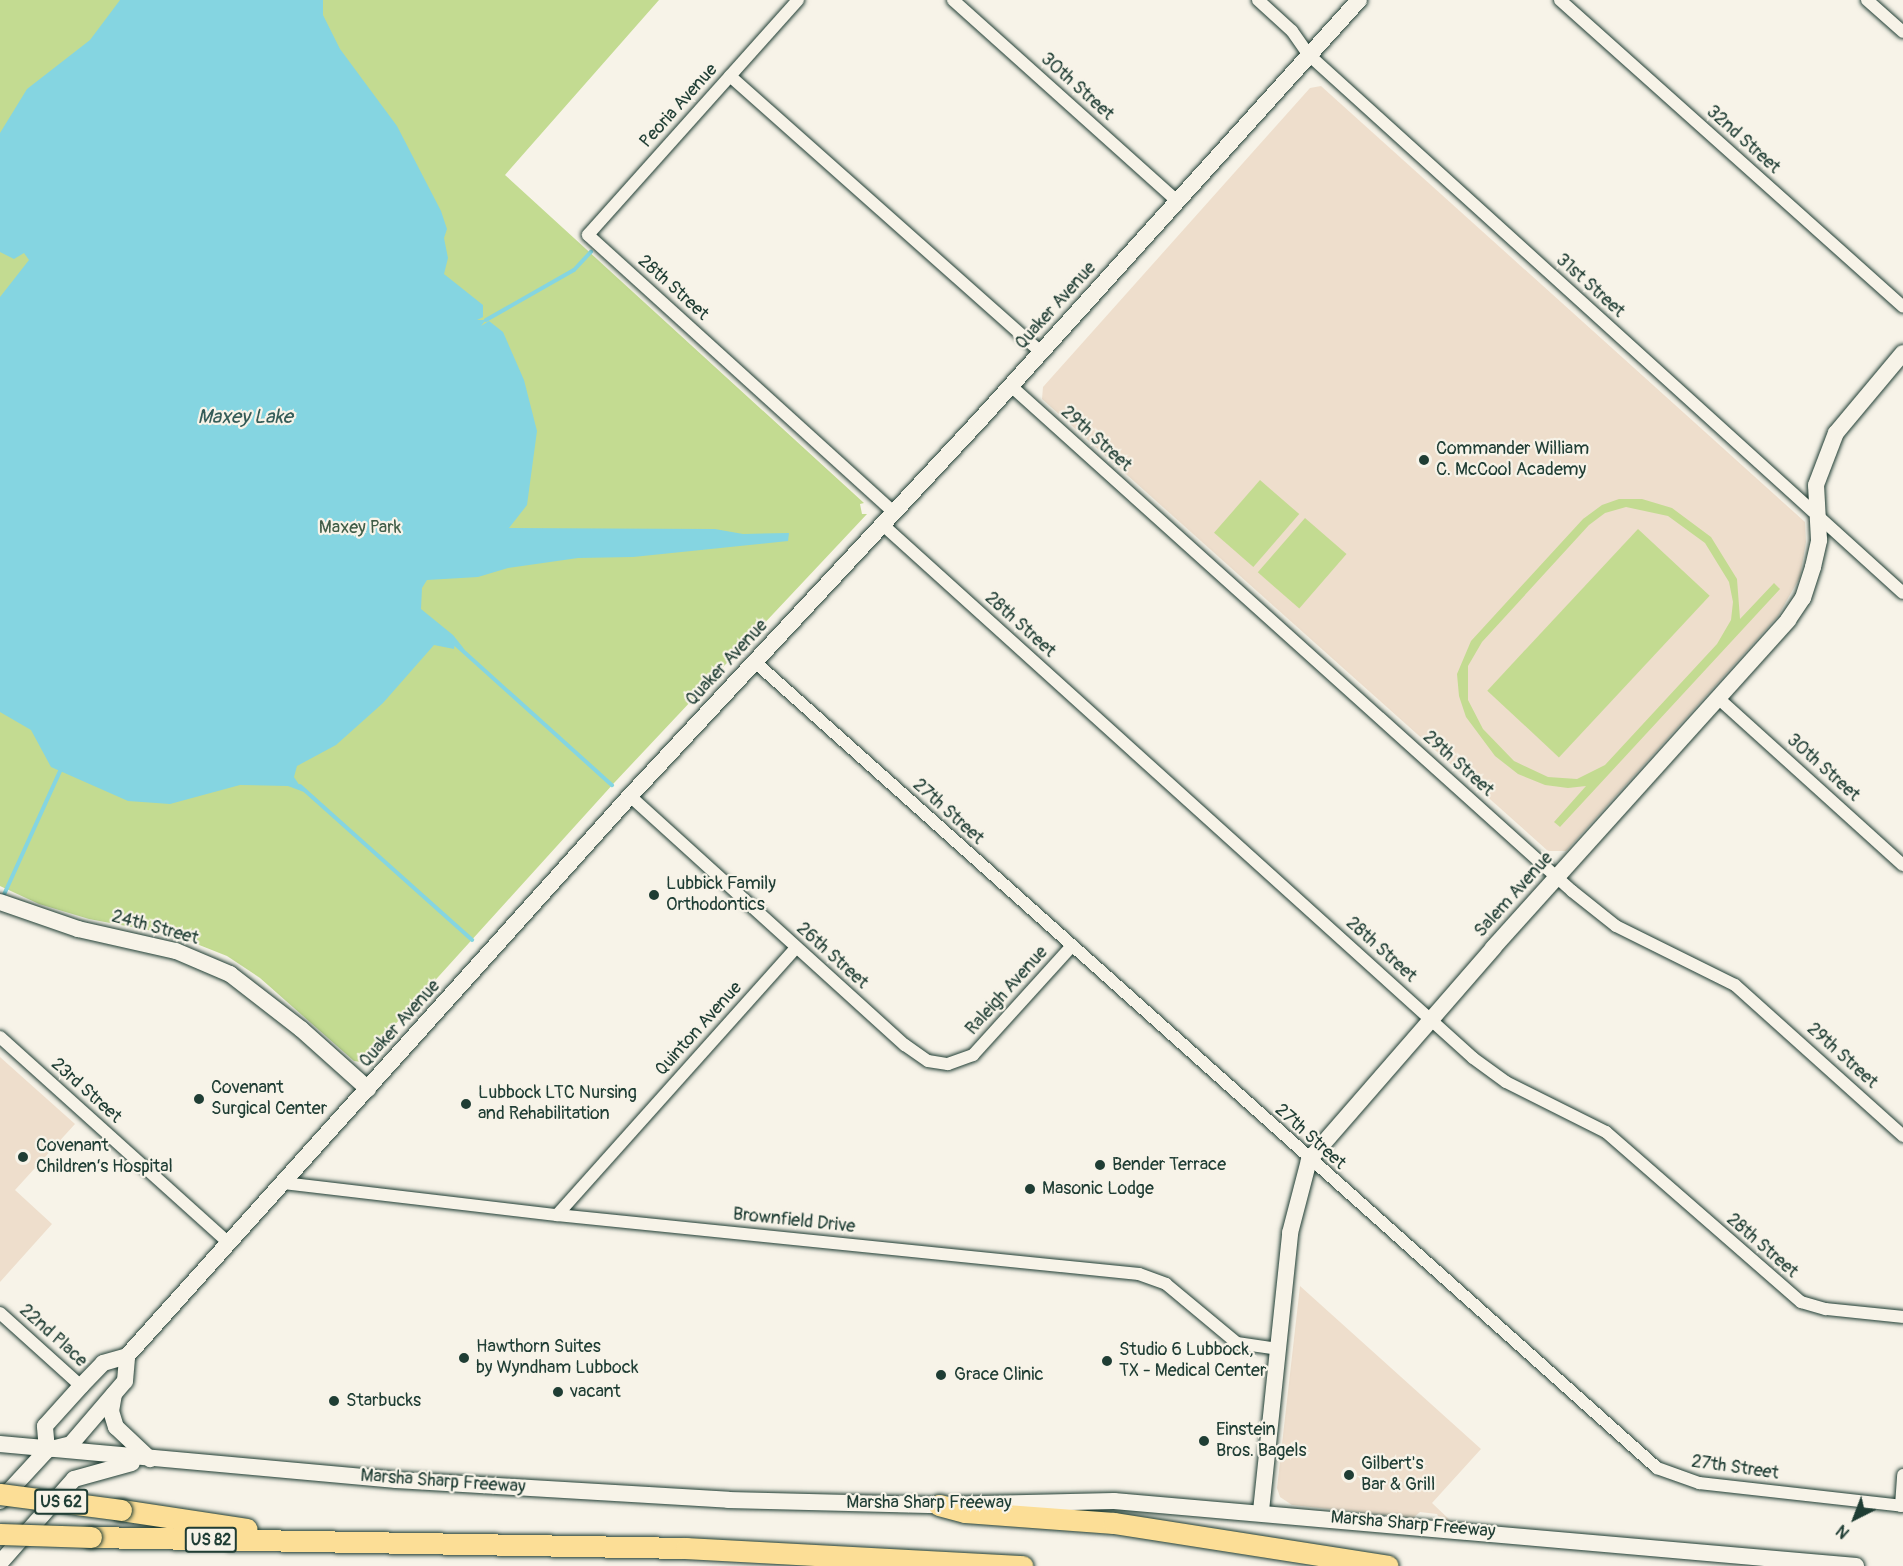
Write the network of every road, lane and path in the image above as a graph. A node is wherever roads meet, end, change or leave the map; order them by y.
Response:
1 (798, 0) edge
2 (953, 0) edge
3 (1258, 0) edge
4 (1359, 0) edge
5 (1560, 0) edge
6 (1867, 0) edge
7 (1903, 32) edge
8 (1309, 56) junction
9 (730, 76) junction
10 (1178, 201) junction
11 (588, 235) joint
12 (1903, 307) edge
13 (1041, 352) junction
14 (1903, 353) edge
15 (1011, 386) junction
16 (1820, 518) junction
17 (888, 519) junction
18 (1903, 593) edge
19 (755, 662) junction
20 (1718, 698) junction
21 (630, 796) junction
22 (1903, 865) edge
23 (1557, 877) junction
24 (0, 902) edge
25 (1071, 947) junction
26 (796, 948) junction
27 (1430, 1019) junction
28 (0, 1037) edge
29 (970, 1058) joint
30 (368, 1089) junction
31 (1903, 1136) edge
32 (1309, 1160) junction
33 (283, 1183) junction
34 (557, 1215) junction
35 (229, 1243) junction
36 (0, 1313) edge
37 (1903, 1317) edge
38 (1278, 1349) junction
39 (127, 1356) junction
40 (81, 1386) junction
41 (114, 1394) junction
42 (0, 1444) edge
43 (47, 1450) junction
44 (150, 1459) junction
45 (1903, 1475) edge
46 (0, 1494) edge
47 (0, 1501) edge
48 (939, 1505) junction
49 (1902, 1506) edge
50 (1261, 1511) junction
51 (0, 1534) edge
52 (331, 1542) junction
53 (0, 1563) edge
54 (1023, 1566) edge
55 (1388, 1566) edge
56 (1856, 1566) edge

1 - 9 street, Peoria Avenue
2 - 10 street, 30th Street
3 - 8 street, 31st Street
4 - 8 main road, Quaker Avenue
5 - 12 street, 32nd Street
6 - 7 street
8 - 10 main road, Quaker Avenue
8 - 16 street, 31st Street
9 - 11 street, Peoria Avenue
9 - 13 street
10 - 13 main road, Quaker Avenue
11 - 17 street, 28th Street
13 - 15 main road, Quaker Avenue
14 - 16 main road, Salem Avenue
15 - 17 main road, Quaker Avenue
15 - 23 street, 29th Street
16 - 18 street, 31st Street
16 - 20 main road, Salem Avenue
17 - 19 main road, Quaker Avenue
17 - 27 street, 28th Street
19 - 21 main road, Quaker Avenue
19 - 25 street, 27th Street
20 - 22 street, 30th Street
20 - 23 main road, Salem Avenue
21 - 26 street, 26th Street
21 - 30 main road, Quaker Avenue
23 - 27 main road, Salem Avenue
23 - 31 street, 29th Street
24 - 30 main road, 24th Street
25 - 29 street, Raleigh Avenue
25 - 32 street, 27th Street
26 - 29 street, 26th Street
26 - 34 street, Quinton Avenue
27 - 32 main road, Salem Avenue
27 - 37 street, 28th Street
28 - 35 street, 23rd Street
30 - 33 main road, Quaker Avenue
32 - 38 main road, Salem Avenue
32 - 49 street, 27th Street
33 - 34 street, Brownfield Drive
33 - 35 main road, Quaker Avenue
34 - 38 street, Brownfield Drive
35 - 39 main road, Quaker Avenue
36 - 40 street, 22nd Place
38 - 50 main road, Salem Avenue
39 - 40 main road, Quaker Avenue
39 - 41 main road
40 - 43 main road, Quaker Avenue
41 - 43 main road
41 - 44 main road
42 - 43 main road, Marsha Sharp Freeway
43 - 44 main road, Marsha Sharp Freeway
43 - 47 main road
44 - 48 main road, Marsha Sharp Freeway
44 - 53 main road
45 - 49 street
46 - 52 highway, US 62, bridge
48 - 50 main road, Marsha Sharp Freeway
48 - 55 highway
50 - 56 main road, Marsha Sharp Freeway
51 - 52 highway, US 82, bridge
52 - 54 highway, US 62

